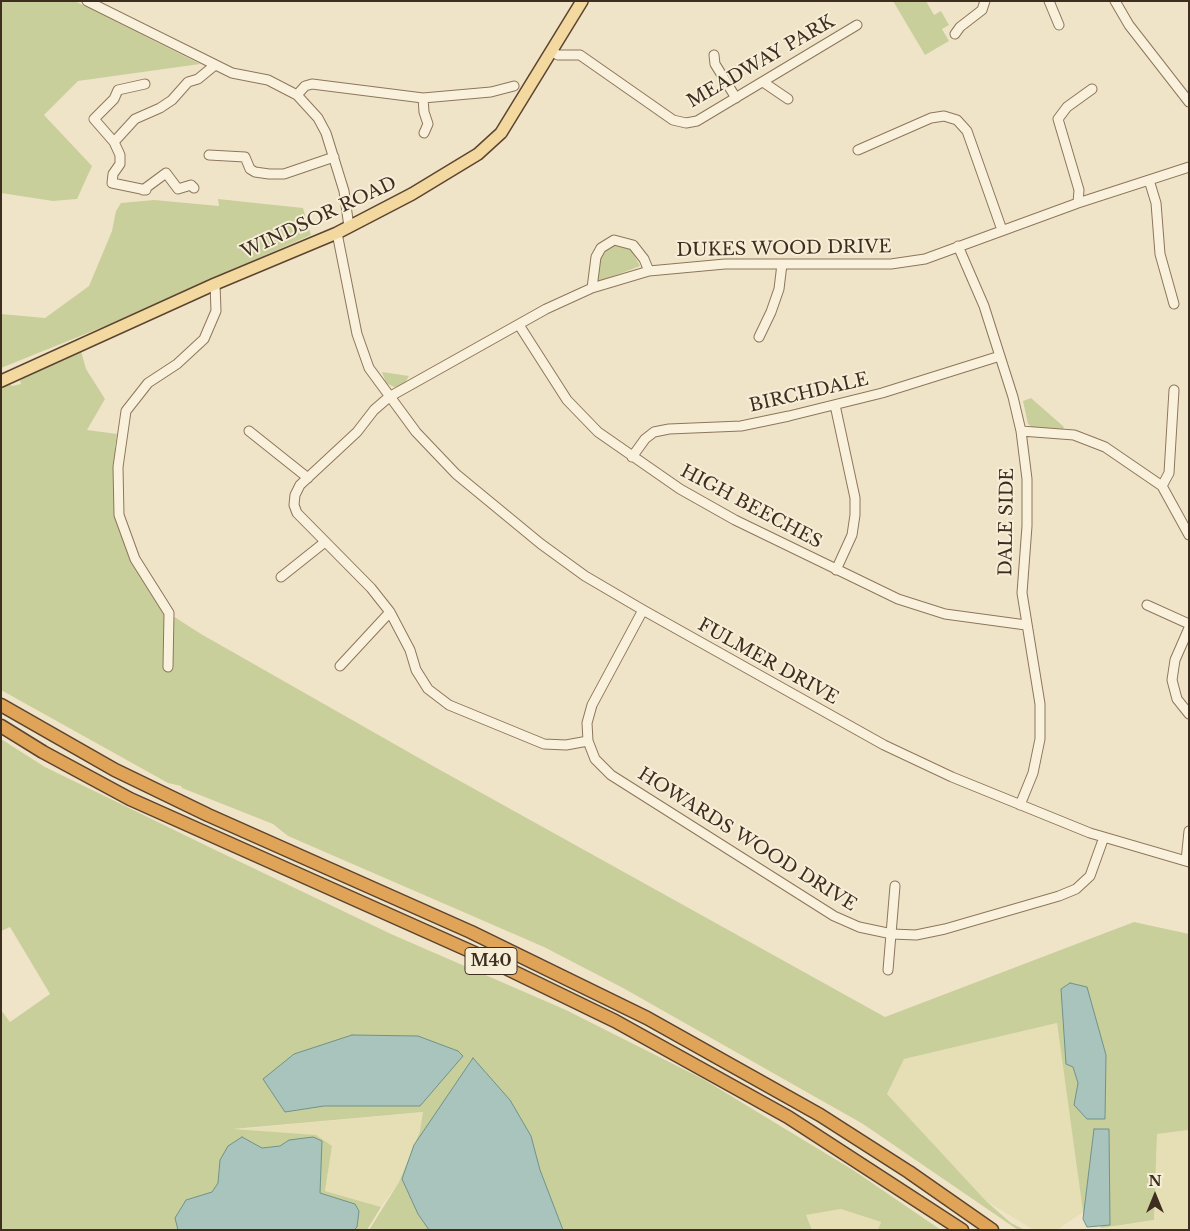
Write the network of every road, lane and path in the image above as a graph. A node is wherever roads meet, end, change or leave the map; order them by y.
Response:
1 (87, 1) edge
2 (582, 1) edge
3 (985, 1) edge
4 (1049, 1) edge
5 (1115, 1) edge
6 (857, 25) dead end
7 (1059, 25) dead end
8 (954, 34) dead end
9 (551, 51) junction
10 (714, 55) dead end
11 (215, 65) junction
12 (762, 82) junction
13 (145, 84) dead end
14 (514, 86) dead end
15 (1092, 88) dead end
16 (297, 95) junction
17 (423, 98) junction
18 (736, 98) junction
19 (788, 100) dead end
20 (1189, 102) edge
21 (424, 134) dead end
22 (114, 142) junction
23 (858, 150) dead end
24 (209, 155) dead end
25 (334, 157) junction
26 (1189, 167) edge
27 (1149, 180) junction
28 (194, 188) dead end
29 (1078, 203) junction
30 (349, 227) junction
31 (1002, 230) junction
32 (338, 233) junction
33 (958, 246) junction
34 (782, 264) junction
35 (649, 271) junction
36 (215, 284) junction
37 (592, 288) junction
38 (1174, 304) dead end
39 (519, 325) junction
40 (759, 337) dead end
41 (1000, 356) junction
42 (1, 381) edge
43 (1174, 390) dead end
44 (389, 397) junction
45 (835, 405) junction
46 (249, 431) dead end
47 (1021, 431) junction
48 (632, 457) junction
49 (308, 478) junction
50 (1162, 486) junction
51 (1189, 535) edge
52 (325, 542) junction
53 (836, 570) junction
54 (281, 576) dead end
55 (1147, 605) dead end
56 (643, 610) junction
57 (390, 612) junction
58 (1026, 625) junction
59 (1189, 626) edge
60 (340, 666) dead end
61 (168, 667) dead end
62 (1, 705) edge
63 (1189, 714) edge
64 (1, 726) edge
65 (588, 741) junction
66 (1020, 805) junction
67 (1189, 831) edge
68 (1104, 837) junction
69 (1188, 862) edge
70 (895, 886) dead end
71 (892, 934) junction
72 (888, 970) dead end
73 (962, 1230) edge
74 (992, 1230) edge

1 - 11 street
2 - 9 main road, WINDSOR ROAD
3 - 8 street
4 - 7 street
5 - 20 street
6 - 12 street, MEADWAY PARK
9 - 18 street, MEADWAY PARK
9 - 30 main road, WINDSOR ROAD
10 - 18 street
11 - 16 street
11 - 22 street
12 - 18 street, MEADWAY PARK
12 - 19 street
13 - 22 street
14 - 17 street
15 - 29 street
16 - 17 street
16 - 25 street
17 - 21 street
22 - 28 street
23 - 31 street
24 - 25 street
25 - 30 street
26 - 27 street, DUKES WOOD DRIVE
27 - 29 street, DUKES WOOD DRIVE
27 - 38 street
29 - 31 street, DUKES WOOD DRIVE
30 - 32 main road, WINDSOR ROAD
31 - 33 street, DUKES WOOD DRIVE
32 - 36 main road, WINDSOR ROAD
32 - 44 street
33 - 34 street, DUKES WOOD DRIVE
33 - 41 street, DALE SIDE
34 - 35 street, DUKES WOOD DRIVE
34 - 40 street
35 - 37 street, DUKES WOOD DRIVE
35 - 37 street
36 - 42 main road, WINDSOR ROAD
36 - 61 street
37 - 39 street, DUKES WOOD DRIVE
39 - 44 street, DUKES WOOD DRIVE
39 - 48 street, HIGH BEECHES
41 - 45 street, BIRCHDALE
41 - 47 street, DALE SIDE
43 - 50 street
44 - 49 street, DUKES WOOD DRIVE
44 - 56 street, FULMER DRIVE
45 - 48 street, BIRCHDALE
45 - 53 street
46 - 49 street
47 - 50 street
47 - 58 street, DALE SIDE
48 - 53 street, HIGH BEECHES
49 - 52 street, DUKES WOOD DRIVE
50 - 51 street
52 - 54 street
52 - 57 street
53 - 58 street, HIGH BEECHES
55 - 59 street
56 - 65 street, HOWARDS WOOD DRIVE
56 - 66 street, FULMER DRIVE
57 - 60 street
57 - 65 street
58 - 66 street, DALE SIDE
59 - 63 street
62 - 74 highway, M40
64 - 73 highway, M40
65 - 71 street, HOWARDS WOOD DRIVE
66 - 68 street, FULMER DRIVE
67 - 69 street
68 - 69 street, FULMER DRIVE
68 - 71 street, HOWARDS WOOD DRIVE
70 - 71 street
71 - 72 street

